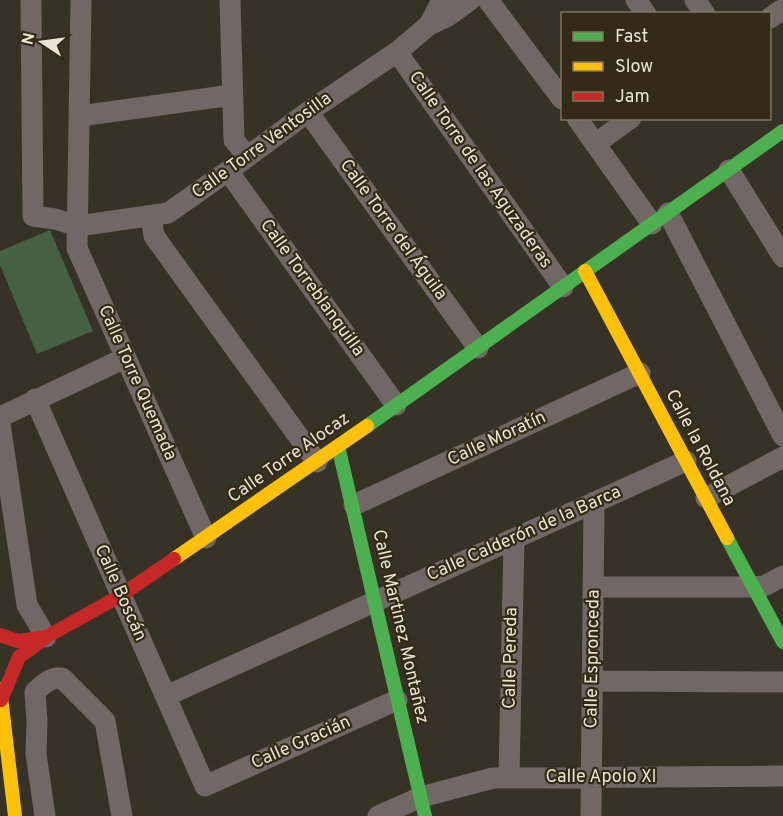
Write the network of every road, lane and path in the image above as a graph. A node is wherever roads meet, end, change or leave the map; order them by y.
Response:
1 (31, 0) edge
2 (81, 0) edge
3 (230, 0) edge
4 (442, 0) edge
5 (470, 0) edge
6 (488, 0) edge
7 (429, 25) junction
8 (397, 52) junction
9 (231, 95) junction
10 (561, 98) edge
11 (308, 112) junction
12 (80, 116) junction
13 (578, 120) edge
14 (628, 120) edge
15 (783, 131) edge
16 (596, 144) junction
17 (247, 156) junction
18 (228, 171) junction
19 (738, 172) junction
20 (151, 216) junction
21 (660, 218) junction
22 (78, 226) junction
23 (783, 257) edge
24 (585, 271) junction
25 (563, 287) junction
26 (478, 348) junction
27 (125, 358) junction
28 (640, 373) junction
29 (35, 399) junction
30 (396, 405) junction
31 (0, 417) edge
32 (0, 424) edge
33 (783, 436) edge
34 (339, 446) junction
35 (783, 457) edge
36 (686, 461) junction
37 (317, 462) junction
38 (706, 498) junction
39 (594, 502) junction
40 (354, 504) junction
41 (206, 538) junction
42 (514, 538) junction
43 (783, 576) edge
44 (593, 586) junction
45 (752, 587) junction
46 (120, 596) junction
47 (375, 601) junction
48 (0, 635) edge
49 (46, 637) junction
50 (783, 642) edge
51 (592, 681) junction
52 (783, 682) edge
53 (1, 694) edge
54 (166, 696) junction
55 (397, 700) junction
56 (783, 776) edge
57 (509, 777) junction
58 (591, 777) junction
59 (206, 786) joint
60 (423, 807) edge
61 (15, 816) edge
62 (45, 816) edge
63 (122, 816) edge
64 (378, 816) edge
65 (591, 816) edge

1 - 22 street
2 - 12 street, Calle Torre Quemada
3 - 9 street
4 - 7 street, Calle Torre Ventosilla
5 - 7 street, Calle Torre Ventosilla
6 - 10 street
7 - 8 street, Calle Torre Ventosilla
8 - 11 street, Calle Torre Ventosilla
8 - 25 street, Calle Torre de las Aguzaderas
9 - 12 street
9 - 17 street
11 - 17 street, Calle Torre Ventosilla
11 - 26 street, Calle Torre del Águila
12 - 22 street, Calle Torre Quemada
13 - 16 street
14 - 16 street
15 - 19 street, Calle Torre Alocaz
16 - 21 street
17 - 18 street, Calle Torre Ventosilla
18 - 20 street, Calle Torre Ventosilla
18 - 30 street, Calle Torreblanquilla
19 - 21 street, Calle Torre Alocaz
19 - 23 street
20 - 22 street, Calle Torre Ventosilla
20 - 37 street
21 - 24 street, Calle Torre Alocaz
21 - 33 street
22 - 27 street, Calle Torre Quemada
24 - 25 street, Calle Torre Alocaz
24 - 28 street, Calle la Roldana
25 - 26 street, Calle Torre Alocaz
26 - 30 street, Calle Torre Alocaz
27 - 29 street
27 - 41 street, Calle Torre Quemada
28 - 36 street, Calle la Roldana
28 - 40 street, Calle Moratín
29 - 31 street
29 - 46 street, Calle Boscán
30 - 34 street, Calle Torre Alocaz
32 - 49 street
34 - 37 street, Calle Torre Alocaz
34 - 40 street, Calle Martinez Montañez
35 - 38 street
36 - 38 street, Calle la Roldana
36 - 39 street, Calle Calderón de la Barca
37 - 41 street, Calle Torre Alocaz
38 - 45 street, Calle la Roldana
39 - 42 street, Calle Calderón de la Barca
39 - 44 street, Calle Espronceda
40 - 47 street, Calle Martinez Montañez
41 - 46 street, Calle Torre Alocaz
42 - 47 street, Calle Calderón de la Barca
42 - 57 street, Calle Pereda
43 - 45 street
44 - 45 street
44 - 51 street, Calle Espronceda
45 - 50 street, Calle la Roldana
46 - 49 street, Calle Torre Alocaz
46 - 54 street, Calle Boscán
47 - 54 street, Calle Calderón de la Barca
47 - 55 street, Calle Martinez Montañez
48 - 49 street, Calle Torre Alocaz
49 - 53 street
51 - 52 street
51 - 58 street, Calle Espronceda
53 - 61 street
54 - 59 street, Calle Boscán
55 - 59 street, Calle Gracián
55 - 60 street, Calle Martinez Montañez
56 - 58 street, Calle Apolo XI
57 - 58 street, Calle Apolo XI
57 - 60 street, Calle Apolo XI
58 - 65 street, Calle Espronceda
60 - 64 street, Calle Apolo XI
62 - 63 street

